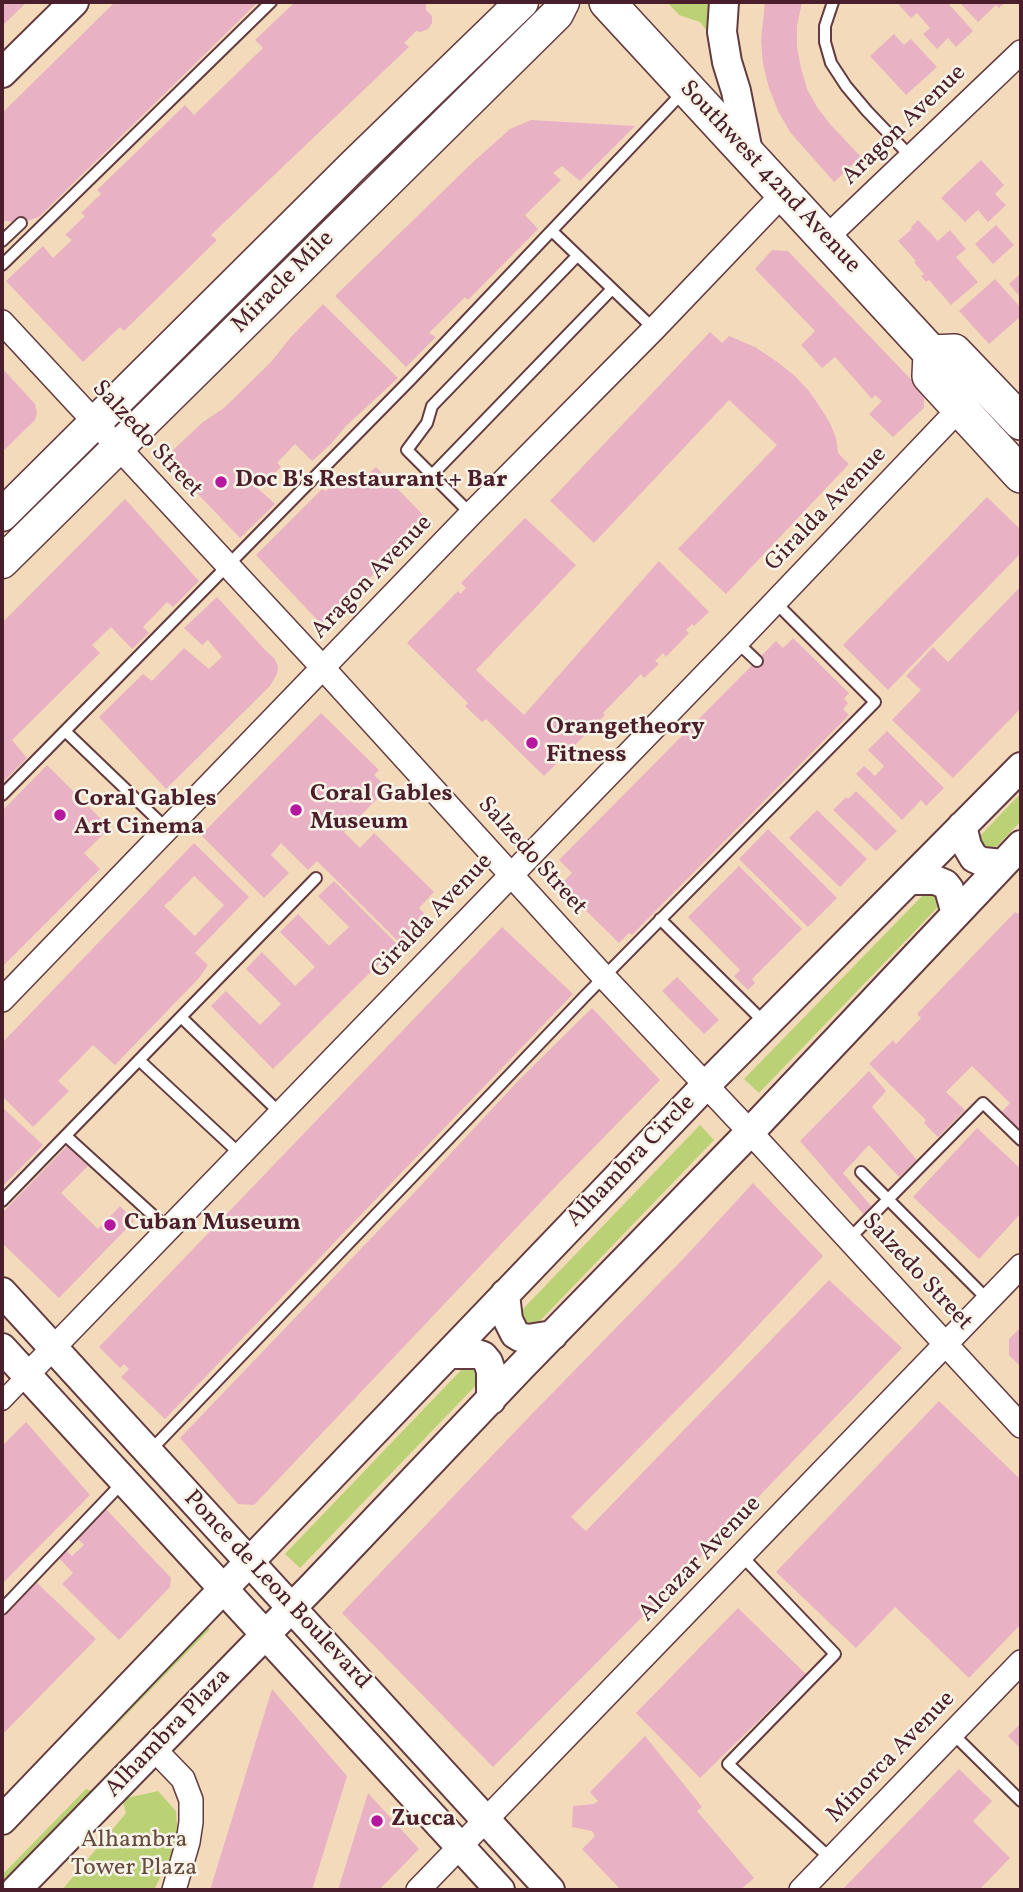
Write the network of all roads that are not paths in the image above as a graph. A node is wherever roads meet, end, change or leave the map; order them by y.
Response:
1 (74, 2) edge
2 (271, 2) edge
3 (522, 2) edge
4 (563, 2) edge
5 (607, 2) edge
6 (724, 2) edge
7 (833, 2) edge
8 (1021, 52) edge
9 (2, 73) edge
10 (687, 88) junction
11 (749, 157) junction
12 (911, 157) junction
13 (783, 194) junction
14 (21, 223) dead end
15 (552, 231) junction
16 (825, 239) junction
17 (2, 240) edge
18 (578, 256) junction
19 (2, 265) edge
20 (612, 289) junction
21 (2, 322) edge
22 (654, 329) junction
23 (931, 353) junction
24 (960, 409) junction
25 (95, 423) junction
26 (1020, 424) edge
27 (118, 447) junction
28 (432, 475) junction
29 (1021, 475) edge
30 (471, 514) junction
31 (2, 515) edge
32 (2, 562) edge
33 (228, 566) junction
34 (775, 602) junction
35 (737, 642) junction
36 (757, 661) dead end
37 (323, 668) junction
38 (65, 731) junction
39 (1021, 767) edge
40 (2, 796) edge
41 (962, 826) junction
42 (167, 829) junction
43 (1012, 855) edge
44 (512, 874) junction
45 (316, 878) dead end
46 (910, 880) junction
47 (956, 914) junction
48 (660, 919) junction
49 (604, 976) junction
50 (2, 1000) edge
51 (181, 1017) junction
52 (766, 1024) junction
53 (139, 1060) junction
54 (706, 1085) junction
55 (280, 1113) junction
56 (750, 1132) junction
57 (66, 1136) junction
58 (1021, 1140) edge
59 (240, 1154) junction
60 (861, 1172) dead end
61 (888, 1200) junction
62 (2, 1201) edge
63 (168, 1229) junction
64 (849, 1239) junction
65 (1021, 1266) edge
66 (2, 1292) edge
67 (505, 1294) junction
68 (988, 1300) junction
69 (553, 1335) junction
70 (946, 1343) junction
71 (2, 1348) edge
72 (54, 1348) junction
73 (449, 1354) junction
74 (26, 1376) junction
75 (491, 1400) junction
76 (2, 1401) edge
77 (1021, 1426) edge
78 (149, 1452) junction
79 (124, 1481) junction
80 (741, 1555) junction
81 (249, 1562) junction
82 (224, 1590) junction
83 (292, 1608) junction
84 (2, 1609) edge
85 (265, 1635) junction
86 (1021, 1662) edge
87 (953, 1734) junction
88 (155, 1750) junction
89 (1021, 1801) edge
90 (2, 1820) edge
91 (486, 1820) junction
92 (460, 1847) junction
93 (831, 1859) junction
94 (16, 1890) edge
95 (174, 1890) edge
96 (418, 1890) edge
97 (500, 1890) edge
98 (550, 1890) edge
99 (801, 1890) edge

1 - 9 street
2 - 19 lane
3 - 25 main road, Miracle Mile
4 - 27 main road, Miracle Mile
5 - 10 main road, Southwest 42nd Avenue
6 - 11 street
7 - 12 lane
8 - 12 street, Aragon Avenue
10 - 11 main road, Southwest 42nd Avenue
10 - 15 lane
11 - 13 main road, Southwest 42nd Avenue
12 - 16 street, Aragon Avenue
13 - 16 main road, Southwest 42nd Avenue
13 - 22 street, Aragon Avenue
14 - 17 lane
15 - 18 lane
15 - 33 lane
16 - 23 main road, Southwest 42nd Avenue
18 - 20 lane
18 - 28 lane
20 - 22 lane
20 - 28 lane
21 - 25 street, Salzedo Street
22 - 30 street, Aragon Avenue
23 - 24 main road
23 - 26 main road
24 - 26 main road
24 - 29 main road
24 - 34 street, Giralda Avenue
25 - 27 street, Salzedo Street
25 - 31 main road, Miracle Mile
27 - 32 main road, Miracle Mile
27 - 33 street, Salzedo Street
28 - 30 lane
30 - 37 street, Aragon Avenue
33 - 37 street, Salzedo Street
33 - 38 lane
34 - 35 street, Giralda Avenue
34 - 48 lane
35 - 36 lane
35 - 44 street, Giralda Avenue
37 - 42 street, Aragon Avenue
37 - 44 street, Salzedo Street
38 - 40 lane
38 - 42 lane
39 - 41 street, Alhambra Circle
41 - 43 street
41 - 46 street, Alhambra Circle
42 - 50 street, Aragon Avenue
43 - 47 street
44 - 49 street, Salzedo Street
44 - 55 street, Giralda Avenue
45 - 51 lane
46 - 47 street
46 - 52 street, Alhambra Circle
47 - 56 street
48 - 49 lane
48 - 52 lane
49 - 54 street, Salzedo Street
49 - 78 lane
51 - 53 lane
51 - 55 lane
52 - 54 street, Alhambra Circle
53 - 57 lane
53 - 59 lane
54 - 56 street, Salzedo Street
54 - 67 street, Alhambra Circle
55 - 59 street, Giralda Avenue
56 - 64 street, Salzedo Street
56 - 69 street
57 - 62 lane
57 - 63 lane
58 - 61 lane
59 - 63 street, Giralda Avenue
60 - 61 lane
61 - 64 lane
61 - 68 lane
63 - 72 street, Giralda Avenue
64 - 70 street, Salzedo Street
65 - 68 street, Alcazar Avenue
66 - 72 street, Ponce de Leon Boulevard
67 - 69 street
67 - 73 street, Alhambra Circle
68 - 70 street, Alcazar Avenue
69 - 75 street
70 - 77 street, Salzedo Street
70 - 80 street, Alcazar Avenue
71 - 74 street, Ponce de Leon Boulevard
72 - 74 street, Giralda Avenue
72 - 78 street, Ponce de Leon Boulevard
73 - 75 street
73 - 81 street, Alhambra Circle
74 - 76 street, Giralda Avenue
74 - 79 street, Ponce de Leon Boulevard
75 - 83 street
78 - 81 street, Ponce de Leon Boulevard
79 - 82 street, Ponce de Leon Boulevard
79 - 84 lane
80 - 91 street, Alcazar Avenue
80 - 93 lane
81 - 82 street
81 - 83 street, Ponce de Leon Boulevard
82 - 85 street, Ponce de Leon Boulevard
82 - 90 street
83 - 85 street, Alhambra Plaza
83 - 91 street, Ponce de Leon Boulevard
85 - 88 street, Alhambra Plaza
85 - 92 street, Ponce de Leon Boulevard
86 - 87 street, Minorca Avenue
87 - 89 lane
87 - 93 street, Minorca Avenue
88 - 94 street, Alhambra Plaza
88 - 95 street
91 - 92 street, Alcazar Avenue
91 - 98 street, Ponce de Leon Boulevard
92 - 96 street, Alcazar Avenue
92 - 97 street, Ponce de Leon Boulevard
93 - 99 street, Minorca Avenue

